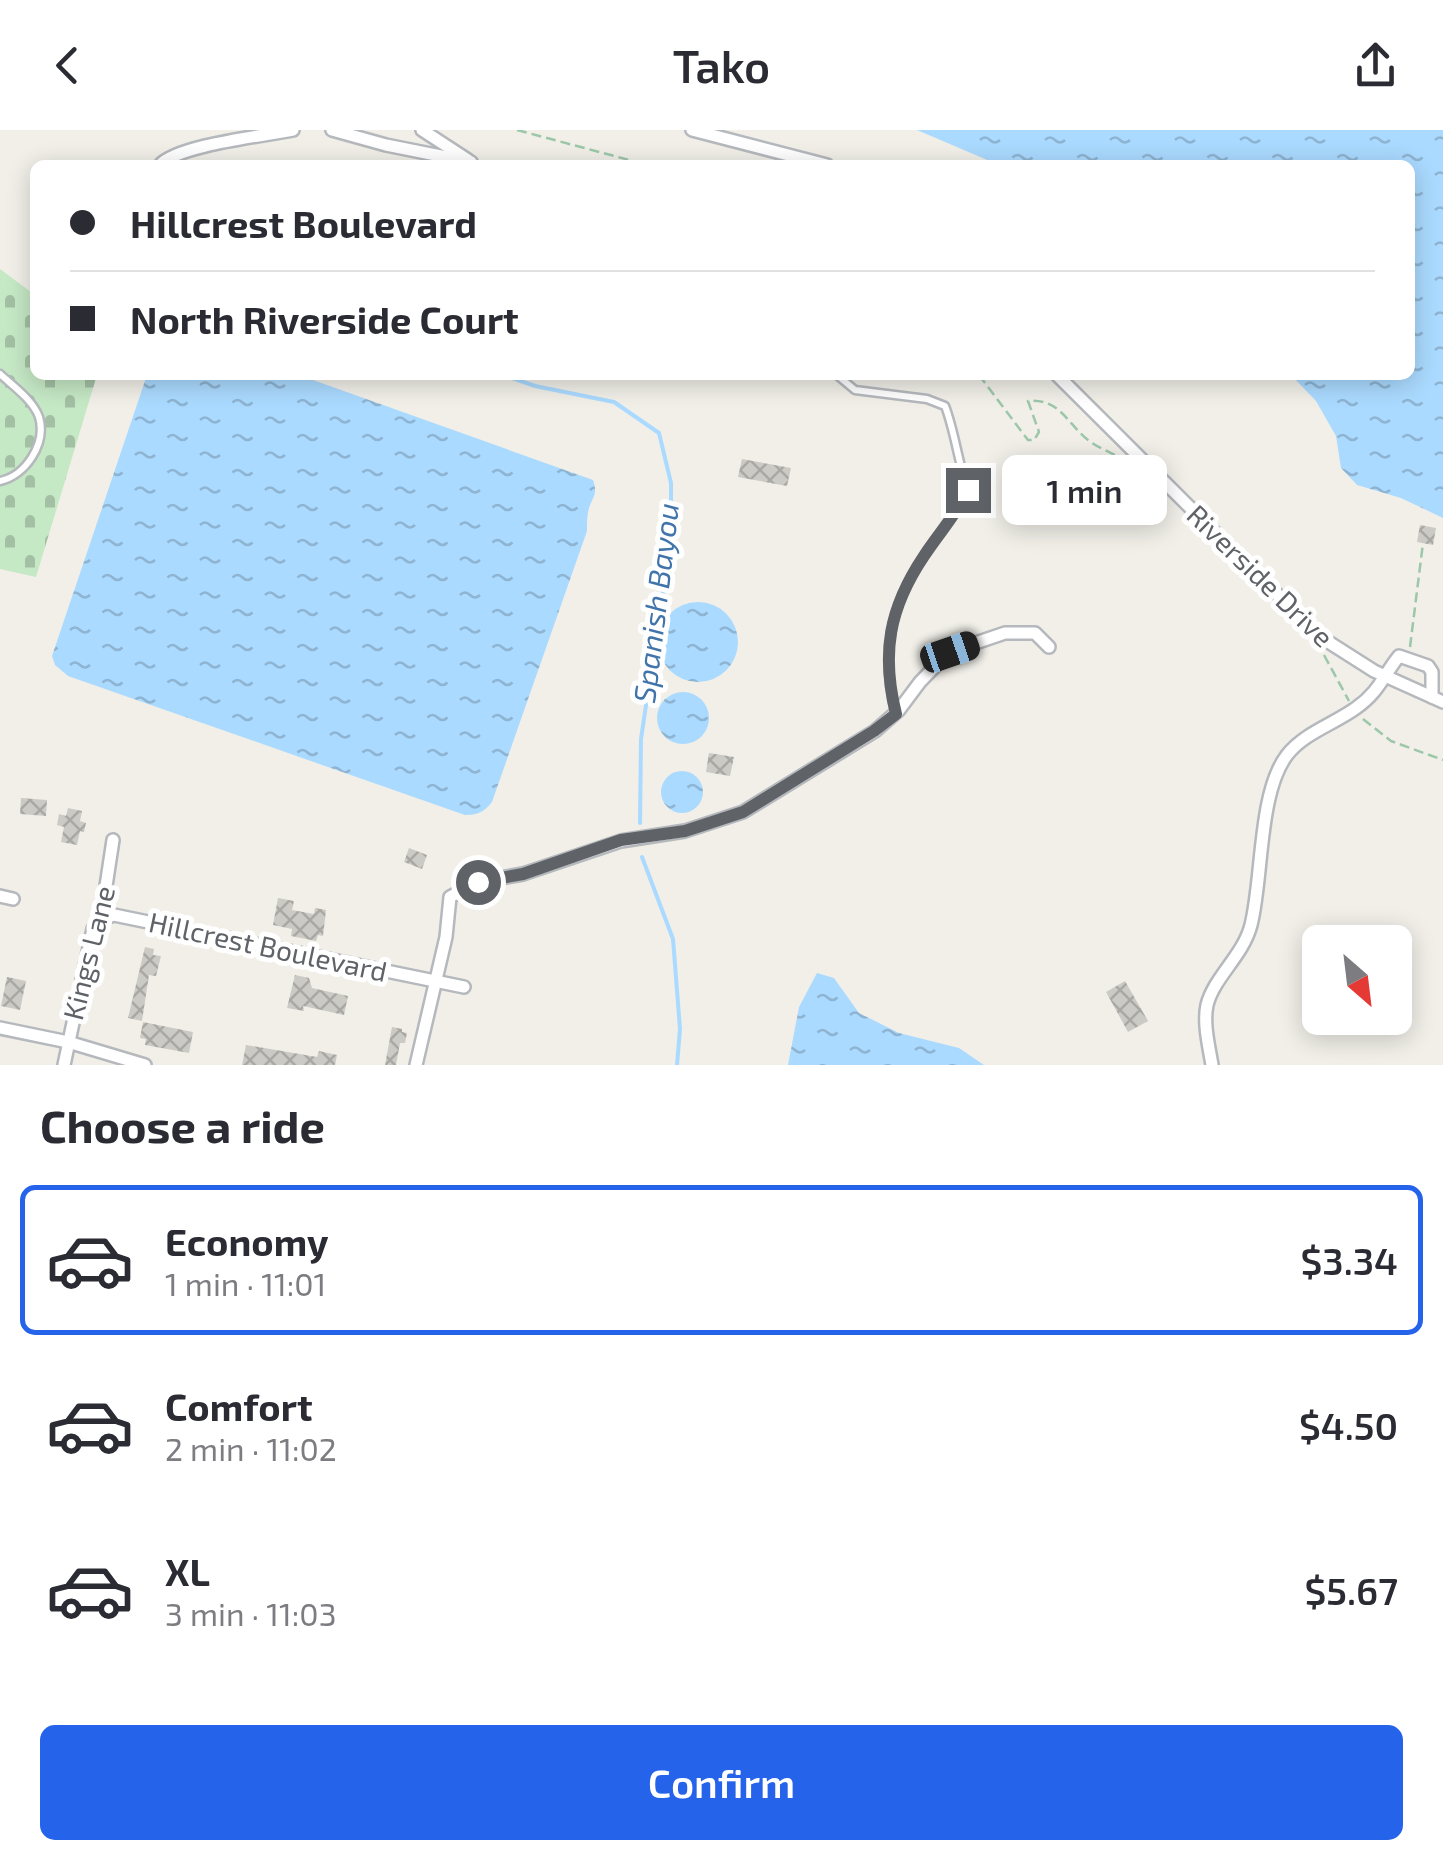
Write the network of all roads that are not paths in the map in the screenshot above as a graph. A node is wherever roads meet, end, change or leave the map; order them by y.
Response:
1 (293, 130) edge
2 (332, 130) edge
3 (422, 130) edge
4 (692, 130) edge
5 (165, 160) edge
6 (456, 160) edge
7 (469, 160) edge
8 (809, 160) edge
9 (0, 374) edge
10 (843, 380) edge
11 (1062, 380) edge
12 (0, 481) edge
13 (1049, 647) dead end
14 (1387, 677) junction
15 (1437, 699) edge
16 (896, 714) junction
17 (113, 840) dead end
18 (101, 919) junction
19 (435, 983) junction
20 (464, 987) dead end
21 (0, 1028) edge
22 (68, 1042) junction
23 (64, 1065) edge
24 (145, 1065) edge
25 (416, 1065) edge
26 (1212, 1065) edge

1 - 5 street
2 - 6 street
3 - 7 street
4 - 8 street
9 - 12 lane
10 - 16 lane
11 - 14 street, Riverside Drive
13 - 16 street
14 - 15 street, Riverside Drive
14 - 15 street
14 - 26 street
16 - 19 street
17 - 18 street, Kings Lane
18 - 19 street, Hillcrest Boulevard
18 - 22 street, Kings Lane
19 - 20 street, Hillcrest Boulevard
19 - 25 street
21 - 22 street
22 - 23 street, Kings Lane
22 - 24 street

